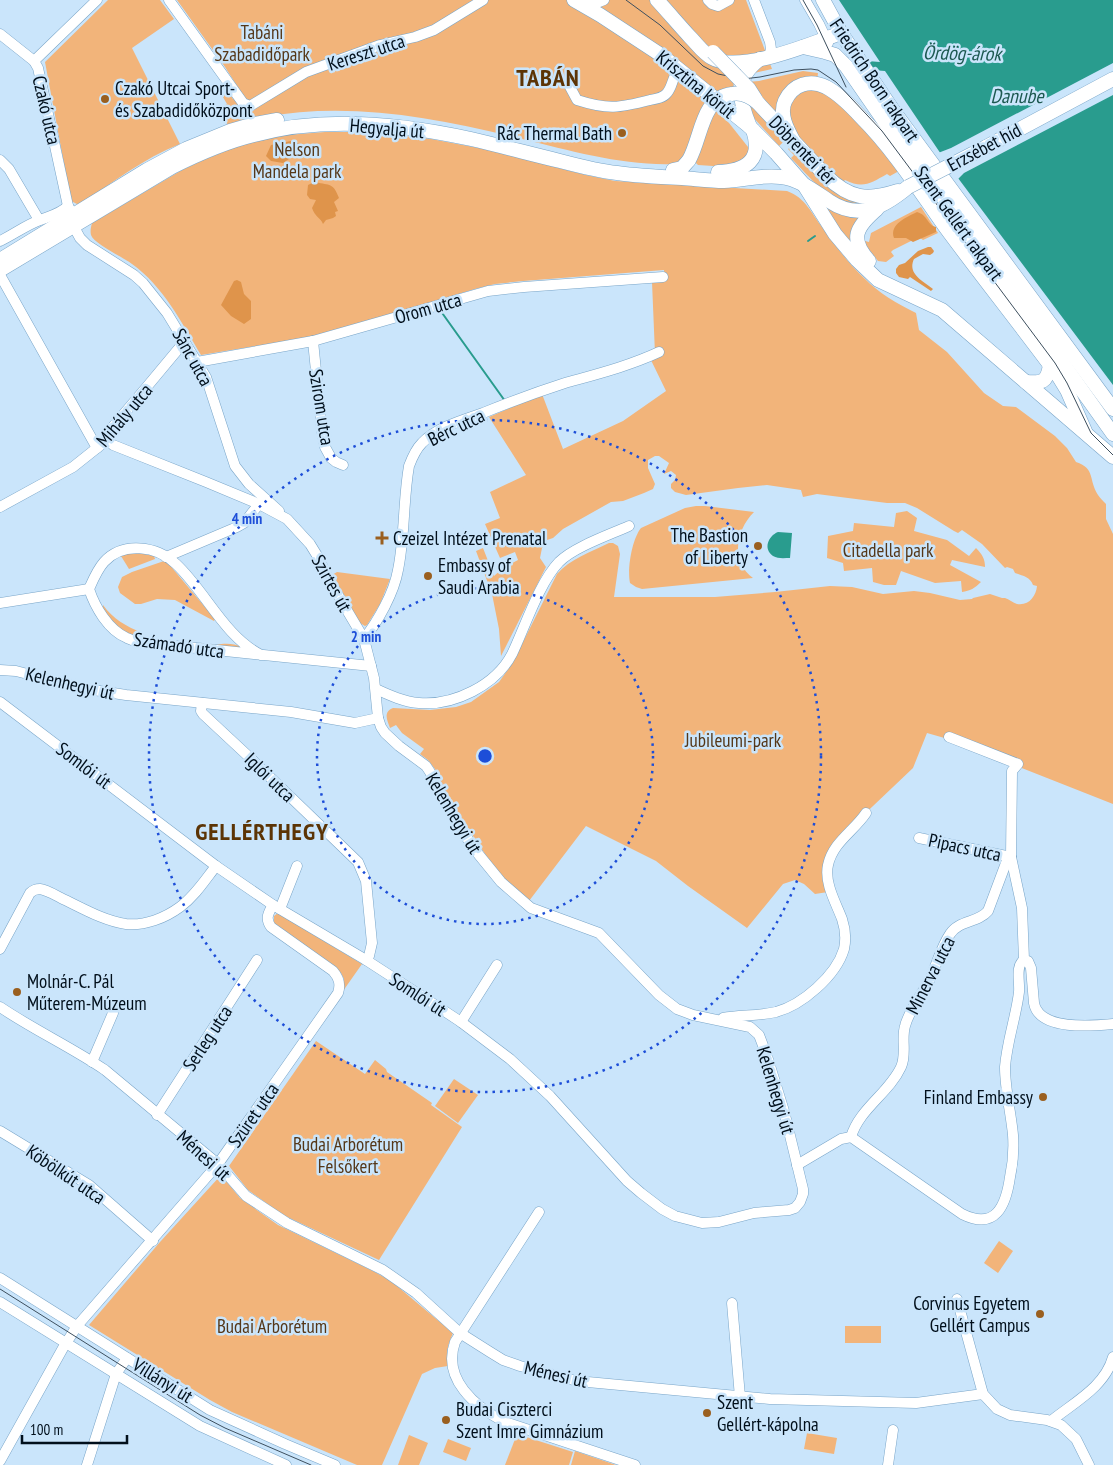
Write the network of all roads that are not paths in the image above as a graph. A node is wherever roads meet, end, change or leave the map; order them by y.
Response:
1 (168, 0) edge
2 (482, 0) edge
3 (604, 0) edge
4 (657, 0) edge
5 (666, 0) edge
6 (708, 0) edge
7 (729, 0) edge
8 (754, 0) edge
9 (805, 0) edge
10 (823, 0) edge
11 (576, 1) edge
12 (92, 2) edge
13 (816, 20) junction
14 (842, 33) junction
15 (0, 34) edge
16 (826, 38) junction
17 (803, 47) junction
18 (833, 55) junction
19 (768, 57) junction
20 (34, 61) junction
21 (679, 69) junction
22 (1113, 79) edge
23 (570, 87) dead end
24 (758, 102) junction
25 (751, 129) junction
26 (797, 144) junction
27 (0, 160) edge
28 (673, 170) junction
29 (804, 185) junction
30 (908, 187) junction
31 (878, 208) junction
32 (72, 216) junction
33 (39, 220) junction
34 (0, 241) edge
35 (0, 260) edge
36 (0, 270) edge
37 (0, 275) edge
38 (663, 278) dead end
39 (900, 291) junction
40 (184, 341) junction
41 (312, 341) junction
42 (659, 352) dead end
43 (197, 362) junction
44 (1050, 365) junction
45 (1026, 382) junction
46 (1072, 403) junction
47 (1108, 414) edge
48 (1113, 434) edge
49 (1088, 436) junction
50 (107, 440) junction
51 (97, 448) junction
52 (1113, 457) edge
53 (343, 465) dead end
54 (259, 504) junction
55 (0, 507) edge
56 (286, 519) junction
57 (629, 526) dead end
58 (166, 557) junction
59 (89, 589) junction
60 (0, 603) edge
61 (364, 640) junction
62 (262, 655) junction
63 (371, 666) junction
64 (0, 670) edge
65 (376, 689) junction
66 (0, 702) edge
67 (202, 703) junction
68 (378, 718) junction
69 (949, 737) dead end
70 (866, 813) dead end
71 (919, 838) dead end
72 (1011, 857) junction
73 (216, 866) junction
74 (297, 866) dead end
75 (276, 907) junction
76 (0, 949) edge
77 (257, 960) dead end
78 (366, 960) junction
79 (1024, 960) junction
80 (497, 964) dead end
81 (0, 1007) edge
82 (113, 1013) dead end
83 (715, 1020) junction
84 (461, 1022) junction
85 (1113, 1024) edge
86 (92, 1062) junction
87 (157, 1115) junction
88 (0, 1132) edge
89 (851, 1137) junction
90 (218, 1164) junction
91 (797, 1166) junction
92 (539, 1212) dead end
93 (153, 1241) junction
94 (0, 1278) edge
95 (957, 1300) dead end
96 (0, 1302) edge
97 (732, 1303) dead end
98 (78, 1326) junction
99 (460, 1333) junction
100 (65, 1344) junction
101 (1113, 1357) edge
102 (127, 1358) junction
103 (116, 1374) junction
104 (982, 1394) junction
105 (740, 1397) junction
106 (1051, 1421) junction
107 (893, 1430) dead end
108 (0, 1461) edge
109 (87, 1465) edge
110 (286, 1465) edge
111 (335, 1465) edge
112 (635, 1465) edge
113 (888, 1465) edge
114 (1089, 1465) edge

1 - 2 street, Kereszt utca
3 - 11 street
4 - 19 main road
5 - 24 main road, Döbrentei tér, bridge
6 - 7 street
8 - 19 street
9 - 13 street
10 - 14 main road, Friedrich Born rakpart
11 - 21 main road, Krisztina körút
12 - 20 street, Czakó utca
13 - 16 street
13 - 17 street
14 - 16 main road
14 - 47 main road, Friedrich Born rakpart
15 - 20 street
16 - 17 main road
16 - 18 street
17 - 18 main road, Szent Gellért rakpart
17 - 19 main road
18 - 47 main road, Szent Gellért rakpart
19 - 25 main road
20 - 32 street, Czakó utca
21 - 23 street
21 - 25 main road, Krisztina körút
22 - 30 main road, Erzsébet híd, bridge
24 - 26 main road, Döbrentei tér
24 - 28 main road, bridge
25 - 28 main road, Hegyalja út
25 - 29 main road, Krisztina körút
26 - 30 main road, Döbrentei tér
26 - 44 main road, Szent Gellért rakpart
27 - 33 street
28 - 32 main road, Hegyalja út
29 - 31 main road
29 - 32 main road, Hegyalja út
29 - 39 main road, Szent Gellért rakpart
30 - 31 main road
31 - 39 main road
32 - 33 street
32 - 35 main road, Hegyalja út
32 - 36 main road, Hegyalja út
32 - 40 street, Sánc utca
33 - 34 street
37 - 51 street
38 - 41 street, Orom utca
39 - 45 main road, Szent Gellért rakpart
40 - 43 street, Sánc utca
40 - 50 street, Mihály utca
41 - 43 street, Orom utca
41 - 53 street, Szirom utca
42 - 61 street, Bérc utca
43 - 56 street, Sánc utca
44 - 45 main road
44 - 46 main road, Szent Gellért rakpart
45 - 46 main road, Szent Gellért rakpart
45 - 49 main road, Szent Gellért rakpart
46 - 47 main road, Szent Gellért rakpart
46 - 49 main road, Szent Gellért rakpart
47 - 48 main road, Szent Gellért rakpart
49 - 52 main road, Szent Gellért rakpart
50 - 51 street, Mihály utca
50 - 54 street, Szirtes út
51 - 55 street, Mihály utca
54 - 56 street, Szirtes út
54 - 58 street
56 - 61 street, Szirtes út
57 - 65 street
58 - 59 street, Számadó utca
58 - 62 street, Számadó utca
59 - 60 street
59 - 62 street, Számadó utca
61 - 63 street, Szirtes út
62 - 63 street, Számadó utca
63 - 65 street, Szirtes út
64 - 67 street, Kelenhegyi út
65 - 68 street, Kelenhegyi út
66 - 73 street, Somlói út
67 - 68 street, Kelenhegyi út
67 - 78 street, Iglói utca
68 - 83 street, Kelenhegyi út
69 - 72 street, Minerva utca
70 - 83 street
71 - 72 street, Pipacs utca
72 - 79 street
72 - 89 street, Minerva utca
73 - 75 street, Somlói út
73 - 76 street
74 - 75 street
75 - 78 street, Somlói út
75 - 90 street, Szüret utca
77 - 87 street, Serleg utca
78 - 84 street, Somlói út
79 - 85 street
79 - 89 street
80 - 84 street
81 - 86 street, Ménesi út
82 - 86 street
83 - 91 street, Kelenhegyi út
84 - 91 street, Somlói út
86 - 87 street, Ménesi út
87 - 90 street, Ménesi út
88 - 93 street, Köbölkút utca
89 - 91 street
90 - 93 street, Szüret utca
90 - 99 street, Ménesi út
92 - 99 street
93 - 98 street, Szüret utca
94 - 98 street, Villányi út
95 - 104 street
96 - 100 street, Villányi út
97 - 105 street
98 - 100 street, Szüret utca
98 - 102 street, Villányi út
99 - 105 street, Ménesi út
99 - 112 street
100 - 103 street, Villányi út
100 - 108 street, Szüret utca
101 - 106 street
102 - 103 street
102 - 111 street, Villányi út
103 - 109 street
103 - 110 street, Villányi út
104 - 105 street, Ménesi út
104 - 106 street
106 - 114 street
107 - 113 street

